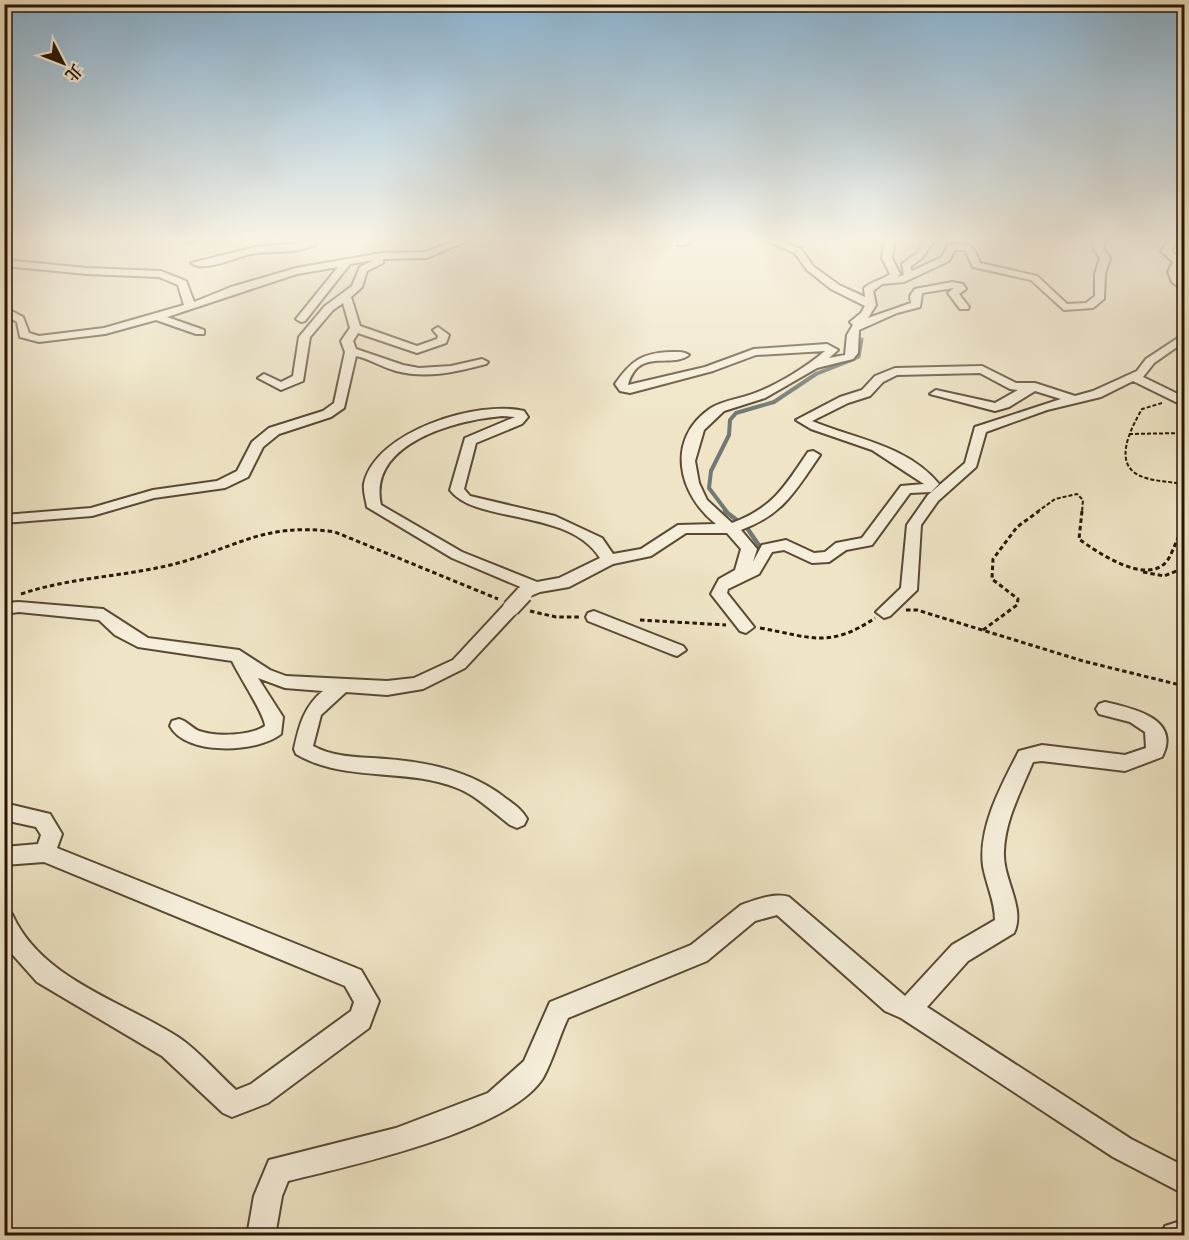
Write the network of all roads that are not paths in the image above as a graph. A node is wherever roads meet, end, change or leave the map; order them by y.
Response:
1 (187, 297) edge
2 (214, 297) edge
3 (319, 297) edge
4 (346, 297) joint
5 (855, 297) edge
6 (870, 297) edge
7 (916, 297) edge
8 (953, 297) edge
9 (1054, 297) edge
10 (1100, 297) edge
11 (870, 304) junction
12 (190, 306) junction
13 (964, 307) dead end
14 (4, 310) edge
15 (155, 316) junction
16 (301, 319) dead end
17 (355, 328) junction
18 (854, 328) junction
19 (438, 330) dead end
20 (200, 332) dead end
21 (1185, 337) edge
22 (351, 352) junction
23 (1184, 353) edge
24 (683, 355) dead end
25 (1150, 361) junction
26 (482, 362) dead end
27 (815, 365) junction
28 (1134, 377) junction
29 (264, 378) dead end
30 (1035, 387) junction
31 (936, 394) dead end
32 (1074, 399) junction
33 (1184, 401) edge
34 (813, 454) dead end
35 (4, 519) edge
36 (732, 528) junction
37 (609, 560) junction
38 (736, 578) junction
39 (530, 591) junction
40 (4, 609) edge
41 (884, 612) dead end
42 (594, 617) dead end
43 (746, 627) dead end
44 (677, 650) dead end
45 (238, 656) junction
46 (343, 685) junction
47 (1105, 709) dead end
48 (180, 726) dead end
49 (4, 811) edge
50 (517, 819) dead end
51 (45, 854) junction
52 (4, 856) edge
53 (4, 921) edge
54 (909, 1009) junction
55 (1185, 1181) edge
56 (1185, 1234) edge
57 (261, 1236) edge
58 (1175, 1236) edge

1 - 12 lane
2 - 12 lane
3 - 16 lane
4 - 17 lane
4 - 29 lane
5 - 11 lane
6 - 11 lane
7 - 18 lane
8 - 13 lane
9 - 10 lane
11 - 18 lane
12 - 15 lane
14 - 15 lane
15 - 20 lane
17 - 19 lane
17 - 22 lane
18 - 27 lane
21 - 25 lane
22 - 26 lane
22 - 35 lane
23 - 25 lane
24 - 27 lane
25 - 28 lane
27 - 36 lane
28 - 32 lane
28 - 33 lane
30 - 31 lane
30 - 32 lane
30 - 38 lane
32 - 41 lane
34 - 36 lane
36 - 37 lane
36 - 38 lane
37 - 39 lane
37 - 39 lane
38 - 43 lane
39 - 46 lane, bridge
40 - 45 lane
42 - 44 lane
45 - 46 lane
45 - 48 lane
46 - 50 lane
47 - 54 lane
49 - 51 lane
51 - 52 lane
51 - 53 lane
54 - 55 lane
54 - 57 lane
56 - 58 lane

